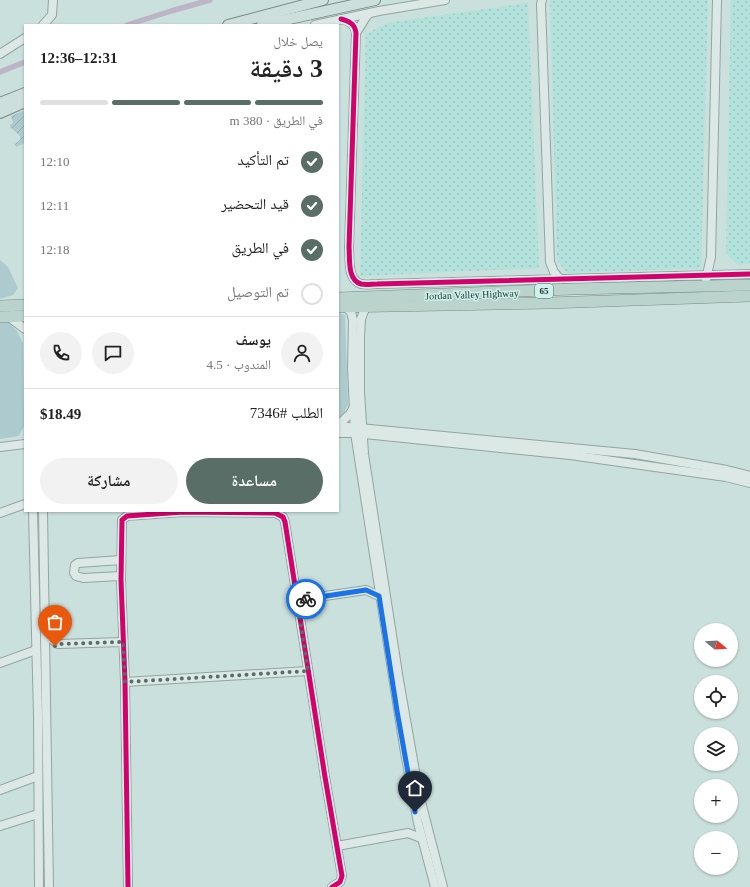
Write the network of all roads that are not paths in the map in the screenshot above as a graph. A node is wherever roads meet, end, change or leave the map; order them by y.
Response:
1 (53, 0) edge
2 (323, 0) edge
3 (375, 0) edge
4 (445, 0) edge
5 (717, 0) edge
6 (541, 1) edge
7 (371, 12) junction
8 (341, 19) junction
9 (44, 24) edge
10 (232, 24) edge
11 (266, 24) edge
12 (319, 24) edge
13 (356, 33) junction
14 (24, 39) edge
15 (0, 54) edge
16 (24, 93) edge
17 (24, 102) edge
18 (0, 103) edge
19 (0, 113) edge
20 (711, 257) junction
21 (550, 262) junction
22 (750, 274) edge
23 (706, 275) junction
24 (724, 275) junction
25 (631, 277) junction
26 (542, 279) junction
27 (560, 279) junction
28 (750, 285) edge
29 (706, 286) junction
30 (631, 288) junction
31 (750, 296) edge
32 (340, 304) edge
33 (24, 305) edge
34 (0, 306) edge
35 (366, 306) junction
36 (24, 316) edge
37 (5, 317) edge
38 (24, 327) edge
39 (354, 407) junction
40 (339, 429) edge
41 (358, 431) junction
42 (24, 444) edge
43 (356, 446) junction
44 (0, 447) edge
45 (750, 476) edge
46 (750, 483) edge
47 (24, 504) edge
48 (34, 512) edge
49 (43, 512) edge
50 (173, 512) edge
51 (228, 512) edge
52 (0, 513) edge
53 (121, 560) junction
54 (121, 576) junction
55 (376, 579) junction
56 (366, 590) junction
57 (379, 596) junction
58 (297, 600) junction
59 (46, 634) junction
60 (123, 642) junction
61 (58, 644) junction
62 (36, 650) junction
63 (46, 656) junction
64 (0, 663) edge
65 (308, 671) junction
66 (125, 682) junction
67 (47, 725) junction
68 (38, 728) junction
69 (38, 776) junction
70 (0, 790) edge
71 (38, 814) junction
72 (418, 823) junction
73 (0, 826) edge
74 (408, 833) junction
75 (421, 838) junction
76 (337, 846) junction
77 (434, 885) edge
78 (39, 887) edge
79 (49, 887) edge
80 (128, 887) edge
81 (332, 887) edge
82 (443, 887) edge

1 - 9 street
2 - 10 main road
3 - 11 main road
4 - 7 street
5 - 20 street
6 - 21 street
7 - 8 street
7 - 13 street
8 - 12 street
8 - 13 street
13 - 26 street
14 - 15 street
16 - 18 main road
17 - 19 main road
20 - 23 street
20 - 24 street
21 - 26 street
21 - 27 street
22 - 24 street
23 - 24 street
23 - 25 street
23 - 29 street
25 - 27 street
25 - 30 street
26 - 27 street
28 - 29 highway, Jordan Valley Highway / 65
29 - 30 highway, Jordan Valley Highway / 65
30 - 32 highway, Jordan Valley Highway / 65
31 - 35 highway, Jordan Valley Highway / 65
32 - 35 highway, Jordan Valley Highway / 65
32 - 39 street
33 - 34 highway
35 - 41 street
36 - 37 highway
37 - 38 street
39 - 40 street
39 - 41 street
40 - 41 street
40 - 43 street
41 - 43 street
41 - 45 street
41 - 46 street
41 - 82 street
42 - 44 street
43 - 55 street
47 - 52 street
48 - 62 street
49 - 59 street
50 - 53 street
51 - 58 street
53 - 54 street
53 - 54 street
54 - 60 street
55 - 56 street
55 - 57 street
56 - 57 street
56 - 58 street
57 - 72 street
58 - 65 street
59 - 61 street
59 - 63 street
60 - 61 street
60 - 66 street
61 - 63 street
62 - 64 street
62 - 68 street
63 - 67 street
65 - 66 street
65 - 76 street
66 - 80 street
67 - 68 street
67 - 79 street
68 - 69 street
69 - 70 street
69 - 71 street
71 - 73 street
71 - 78 street
72 - 74 street
72 - 75 street
74 - 75 street
74 - 76 street
75 - 77 street
76 - 81 street

